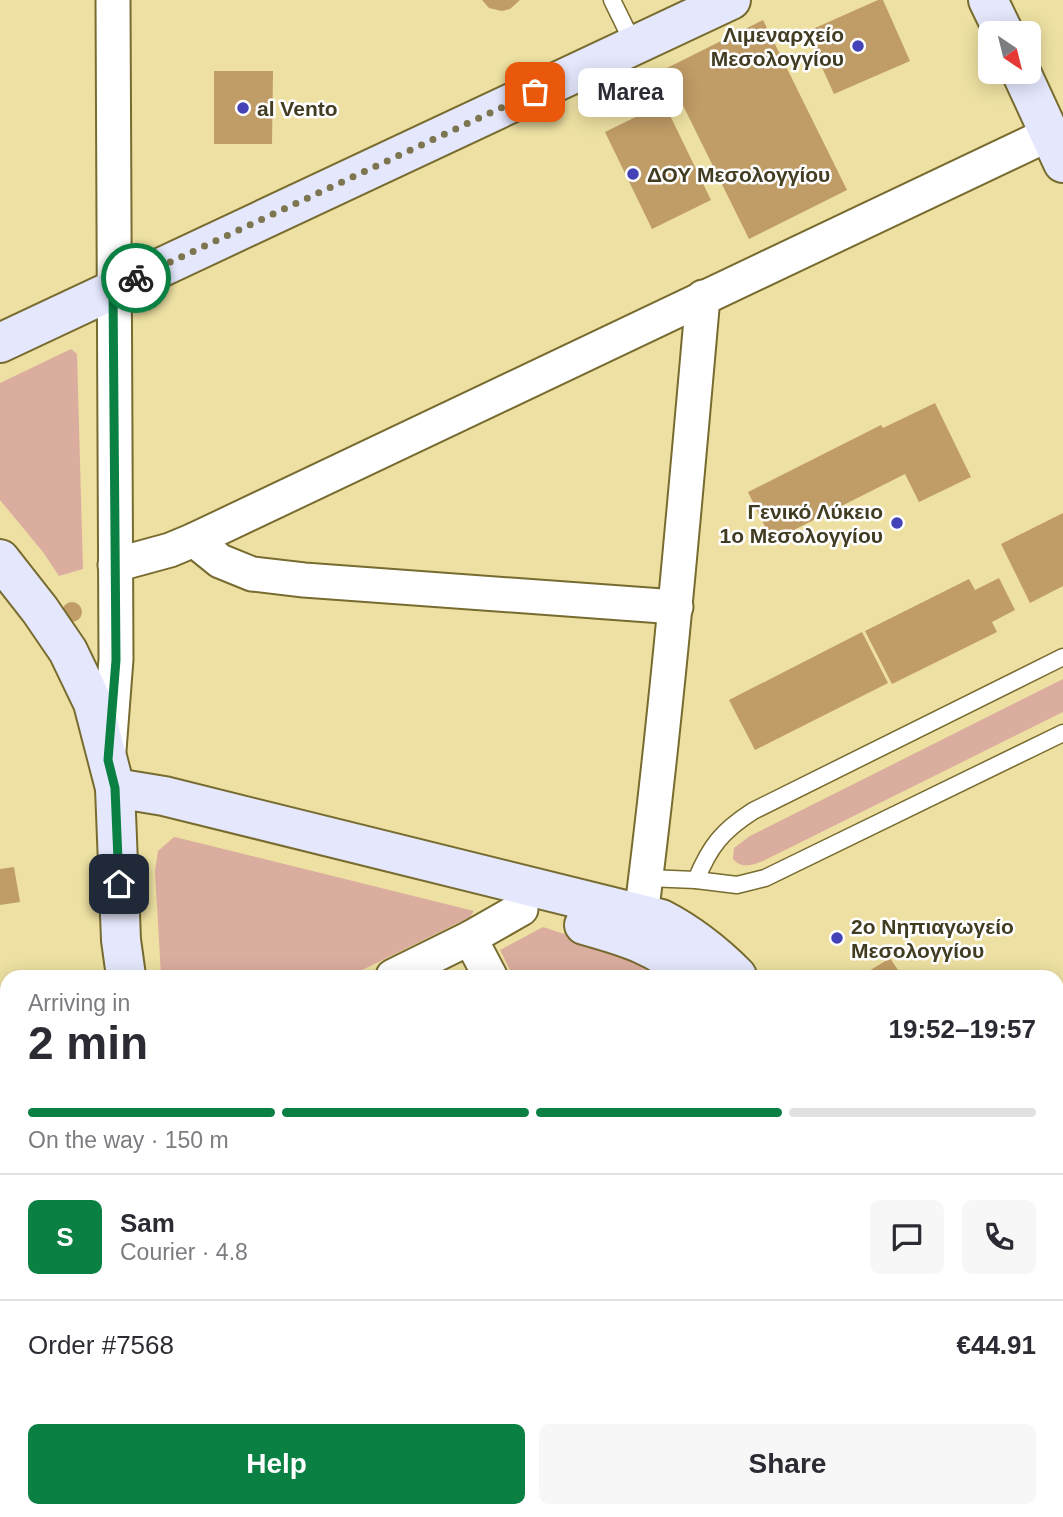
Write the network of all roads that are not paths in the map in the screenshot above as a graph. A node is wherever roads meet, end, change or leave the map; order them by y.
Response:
1 (113, 0) edge
2 (612, 0) edge
3 (731, 0) edge
4 (988, 0) edge
5 (998, 21) edge
6 (634, 45) junction
7 (1027, 84) edge
8 (1056, 148) edge
9 (113, 289) junction
10 (703, 297) junction
11 (0, 343) edge
12 (194, 540) junction
13 (0, 559) edge
14 (115, 565) junction
15 (676, 607) junction
16 (1063, 657) edge
17 (1063, 733) edge
18 (113, 787) junction
19 (696, 880) junction
20 (521, 909) junction
21 (642, 911) junction
22 (470, 938) junction
23 (125, 970) edge
24 (405, 970) edge
25 (486, 970) edge
26 (684, 970) edge
27 (730, 970) edge

1 - 9 street
2 - 6 lane
3 - 6 main road
4 - 5 main road
6 - 9 main road
7 - 8 main road
8 - 10 street
9 - 11 main road
9 - 14 street
10 - 12 street
10 - 15 street
12 - 14 street
12 - 15 street
13 - 18 main road
14 - 18 street
15 - 21 street
16 - 19 lane
17 - 19 lane
18 - 20 main road
18 - 21 main road
18 - 23 main road
19 - 21 lane
20 - 21 main road
20 - 22 street
21 - 26 main road
21 - 27 main road
22 - 24 street
22 - 25 street

